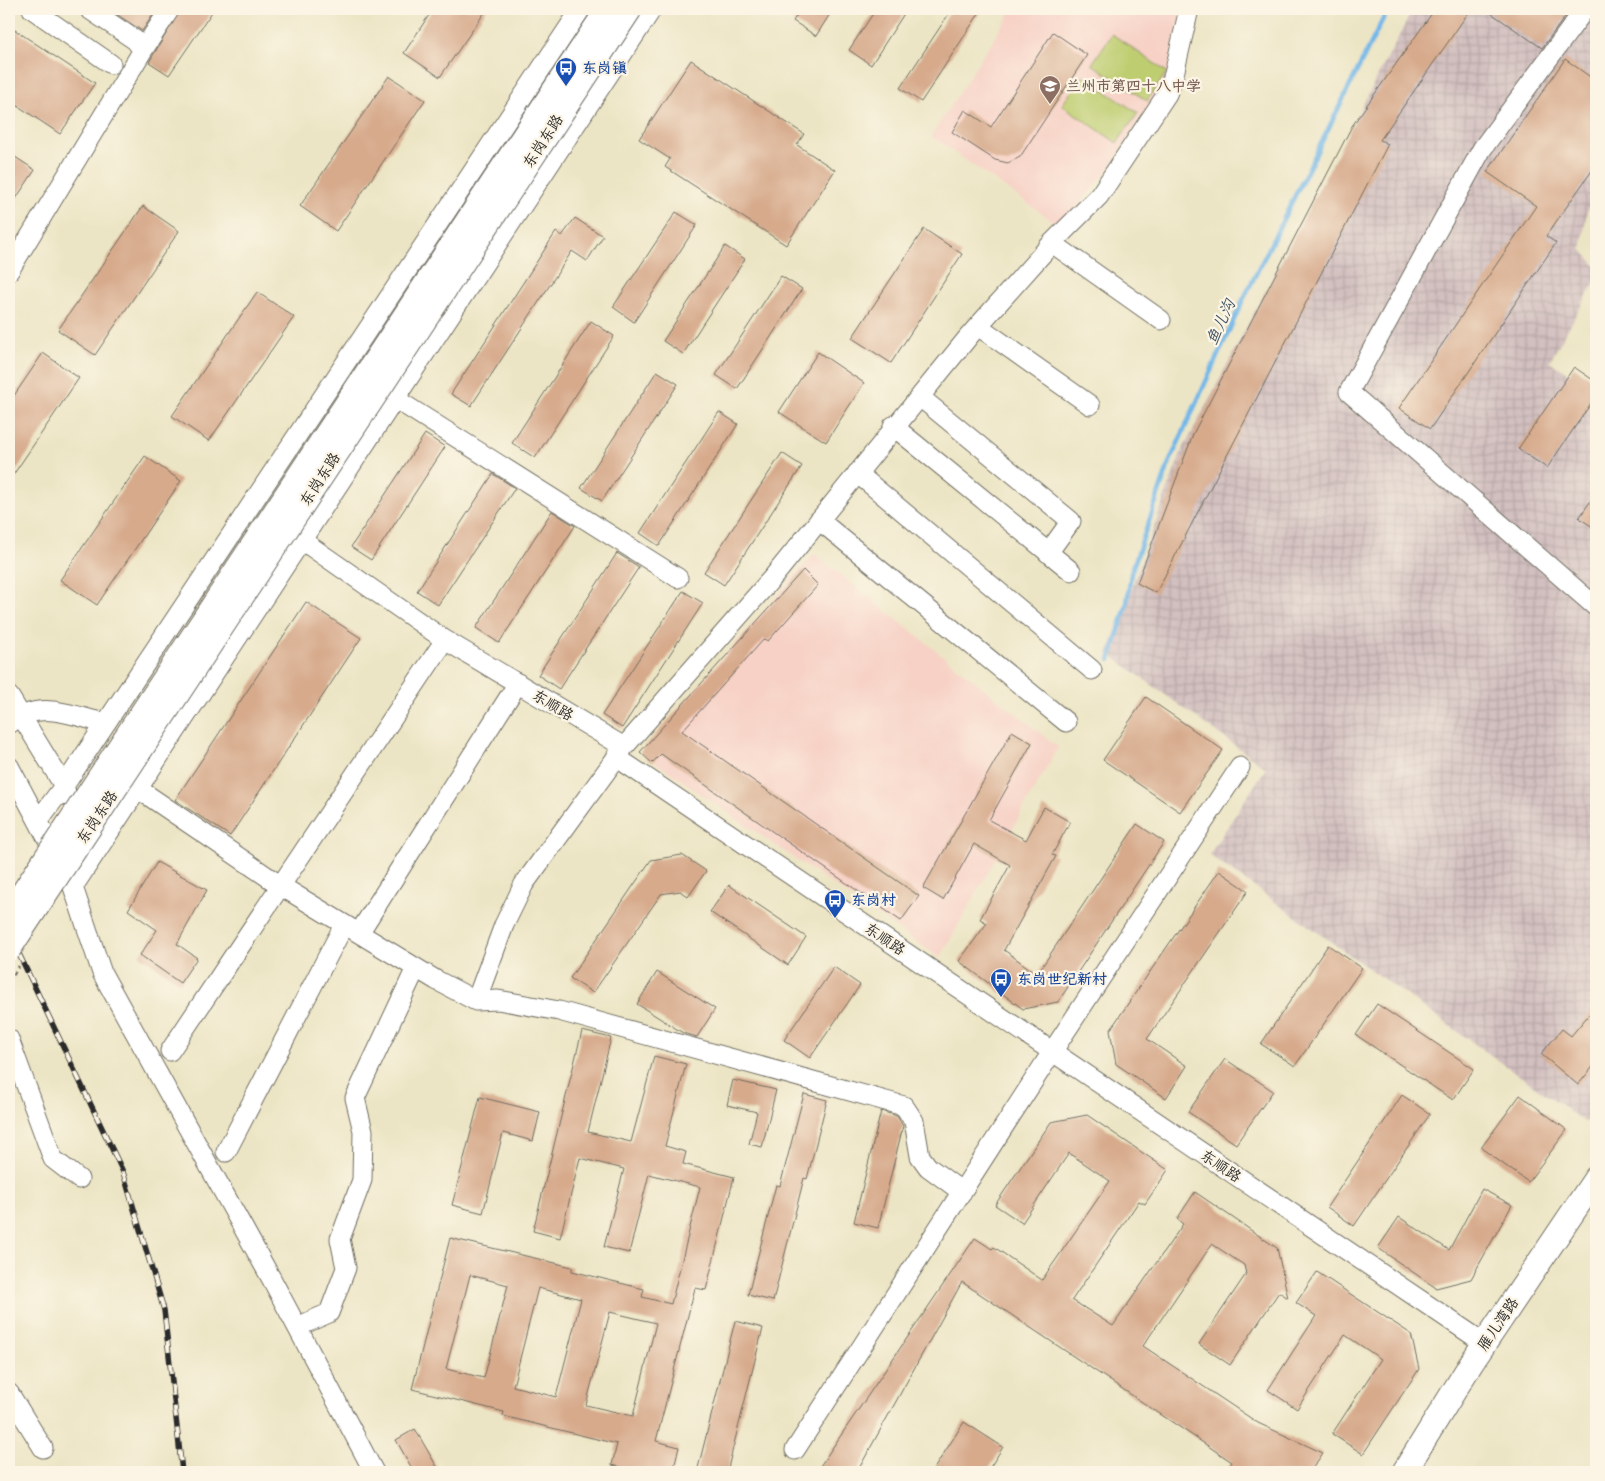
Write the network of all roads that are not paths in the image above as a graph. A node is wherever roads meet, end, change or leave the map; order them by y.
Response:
1 (32, 9) edge
2 (89, 9) edge
3 (170, 9) edge
4 (581, 9) edge
5 (608, 9) edge
6 (630, 9) edge
7 (652, 9) edge
8 (1189, 9) edge
9 (1585, 9) edge
10 (143, 50) junction
11 (111, 64) dead end
12 (541, 69) junction
13 (589, 103) junction
14 (1052, 243) junction
15 (9, 271) edge
16 (1161, 320) dead end
17 (978, 326) junction
18 (920, 397) junction
19 (394, 398) junction
20 (1090, 405) dead end
21 (893, 426) junction
22 (857, 473) junction
23 (265, 485) junction
24 (313, 520) junction
25 (819, 520) junction
26 (300, 539) junction
27 (1048, 553) junction
28 (1071, 571) dead end
29 (678, 578) dead end
30 (1596, 606) edge
31 (445, 640) junction
32 (1092, 670) dead end
33 (518, 684) junction
34 (9, 696) edge
35 (14, 720) edge
36 (1066, 722) dead end
37 (105, 723) junction
38 (620, 752) junction
39 (9, 766) edge
40 (1240, 767) dead end
41 (64, 786) junction
42 (136, 788) junction
43 (38, 821) junction
44 (88, 861) junction
45 (281, 886) junction
46 (73, 887) junction
47 (9, 914) edge
48 (352, 929) junction
49 (9, 949) edge
50 (416, 968) junction
51 (476, 1001) junction
52 (9, 1039) edge
53 (170, 1051) dead end
54 (1052, 1052) junction
55 (226, 1152) dead end
56 (1596, 1178) edge
57 (78, 1179) dead end
58 (962, 1192) junction
59 (297, 1327) junction
60 (1484, 1343) junction
61 (9, 1393) edge
62 (43, 1448) dead end
63 (795, 1450) dead end
64 (374, 1472) edge
65 (1404, 1472) edge

1 - 11 street
2 - 10 street
3 - 10 street
4 - 12 street
5 - 47 main road, 东岗东路, bridge
6 - 49 main road, 东岗东路, bridge
7 - 13 street
8 - 14 street
9 - 30 street
10 - 15 street
12 - 13 street
12 - 23 street
13 - 19 street
14 - 16 street
14 - 17 street
17 - 18 street
17 - 20 street
18 - 21 street
18 - 27 street
19 - 24 street
19 - 29 street
21 - 22 street
21 - 27 street
22 - 25 street
22 - 32 street
23 - 24 street
23 - 37 street
24 - 26 street
25 - 36 street
25 - 38 street
26 - 31 street, 东顺路
26 - 42 street
27 - 28 street
31 - 33 street, 东顺路
31 - 45 street
33 - 38 street, 东顺路
33 - 48 street
34 - 35 street
35 - 37 street
35 - 41 street
37 - 41 street
38 - 51 street
38 - 54 street, 东顺路
39 - 43 street
40 - 54 street
41 - 43 street
41 - 44 street
42 - 44 street
42 - 45 street
43 - 46 street
44 - 46 street
45 - 48 street
45 - 53 street
46 - 59 street
48 - 50 street
48 - 55 street
50 - 51 street
50 - 59 street
51 - 58 street
52 - 57 street
54 - 58 street
54 - 60 street, 东顺路
56 - 60 main road, 雁儿湾路
58 - 63 street
59 - 64 street
60 - 65 main road, 雁儿湾路
61 - 62 street

